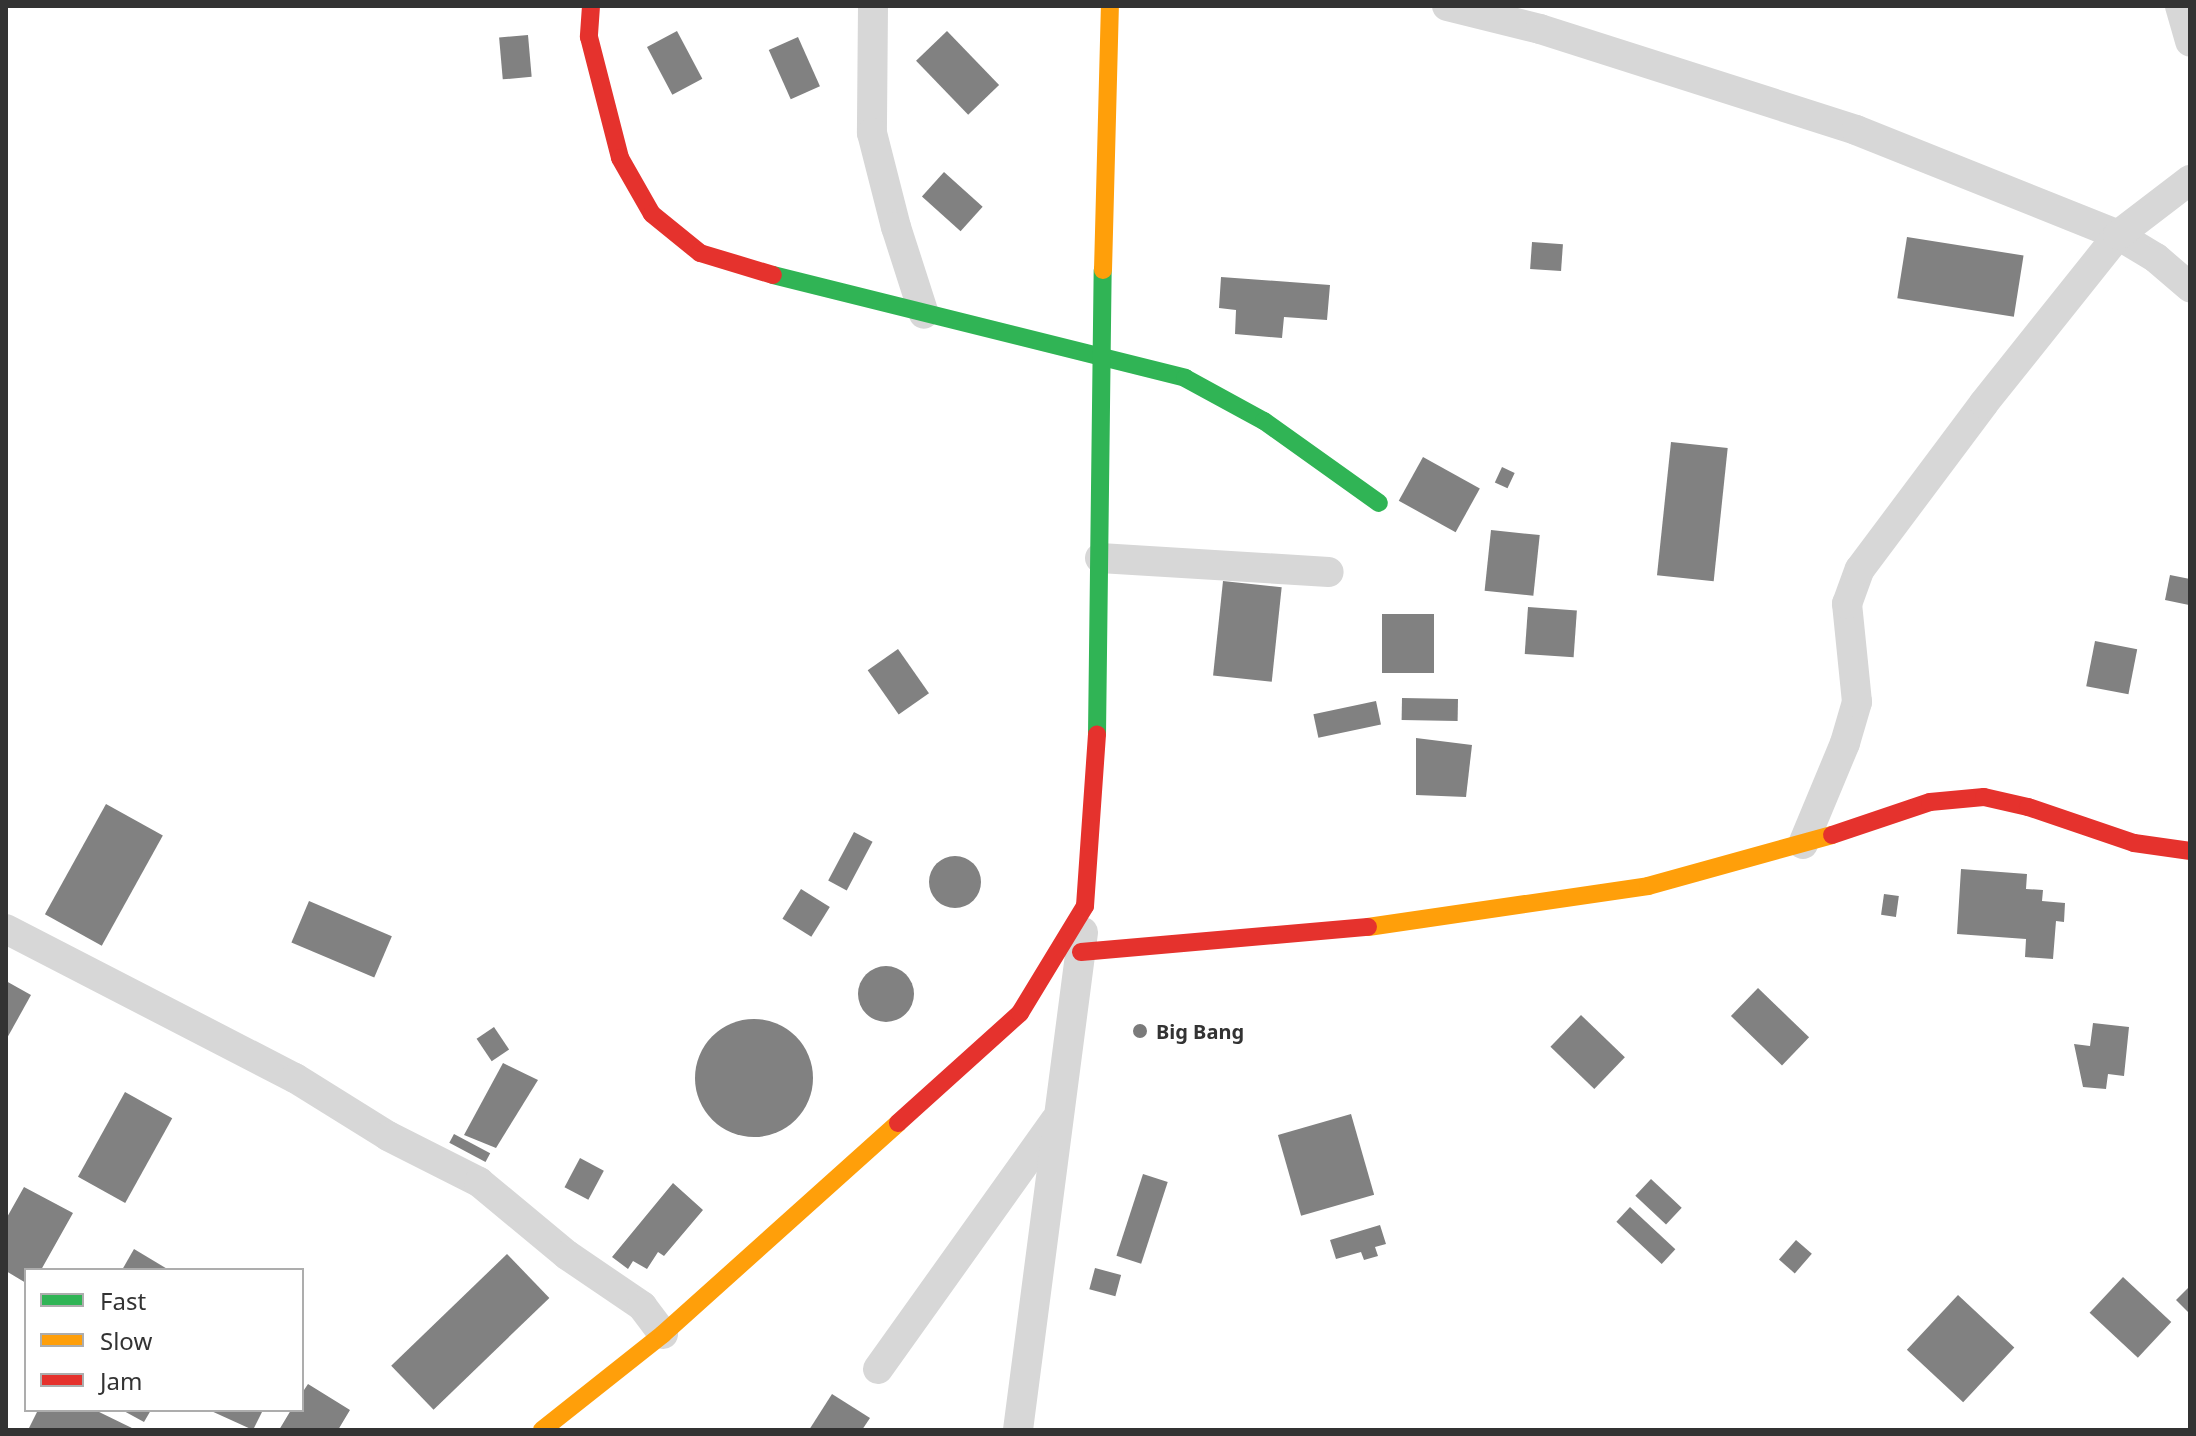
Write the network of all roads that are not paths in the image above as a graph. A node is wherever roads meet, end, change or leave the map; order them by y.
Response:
1 (591, 6) edge
2 (873, 6) edge
3 (1110, 6) edge
4 (1447, 6) edge
5 (2180, 6) edge
6 (2190, 42) edge
7 (2190, 180) edge
8 (2118, 235) junction
9 (2190, 287) edge
10 (924, 314) junction
11 (1101, 355) junction
12 (1379, 503) dead end
13 (1100, 558) junction
14 (1329, 572) dead end
15 (1803, 844) junction
16 (2190, 851) edge
17 (1085, 906) junction
18 (6, 929) edge
19 (1081, 952) junction
20 (1059, 1117) junction
21 (663, 1334) junction
22 (878, 1369) dead end
23 (542, 1430) edge
24 (1018, 1430) edge

1 - 10 street
2 - 10 street
3 - 11 street
4 - 8 street
5 - 6 street
7 - 8 street
8 - 9 street
8 - 15 street
10 - 11 street
11 - 12 street
11 - 13 street
13 - 14 street
13 - 17 street
15 - 16 street
15 - 19 street
17 - 19 street
17 - 21 street
18 - 21 street
19 - 20 street
20 - 22 street
20 - 24 street
21 - 23 street

